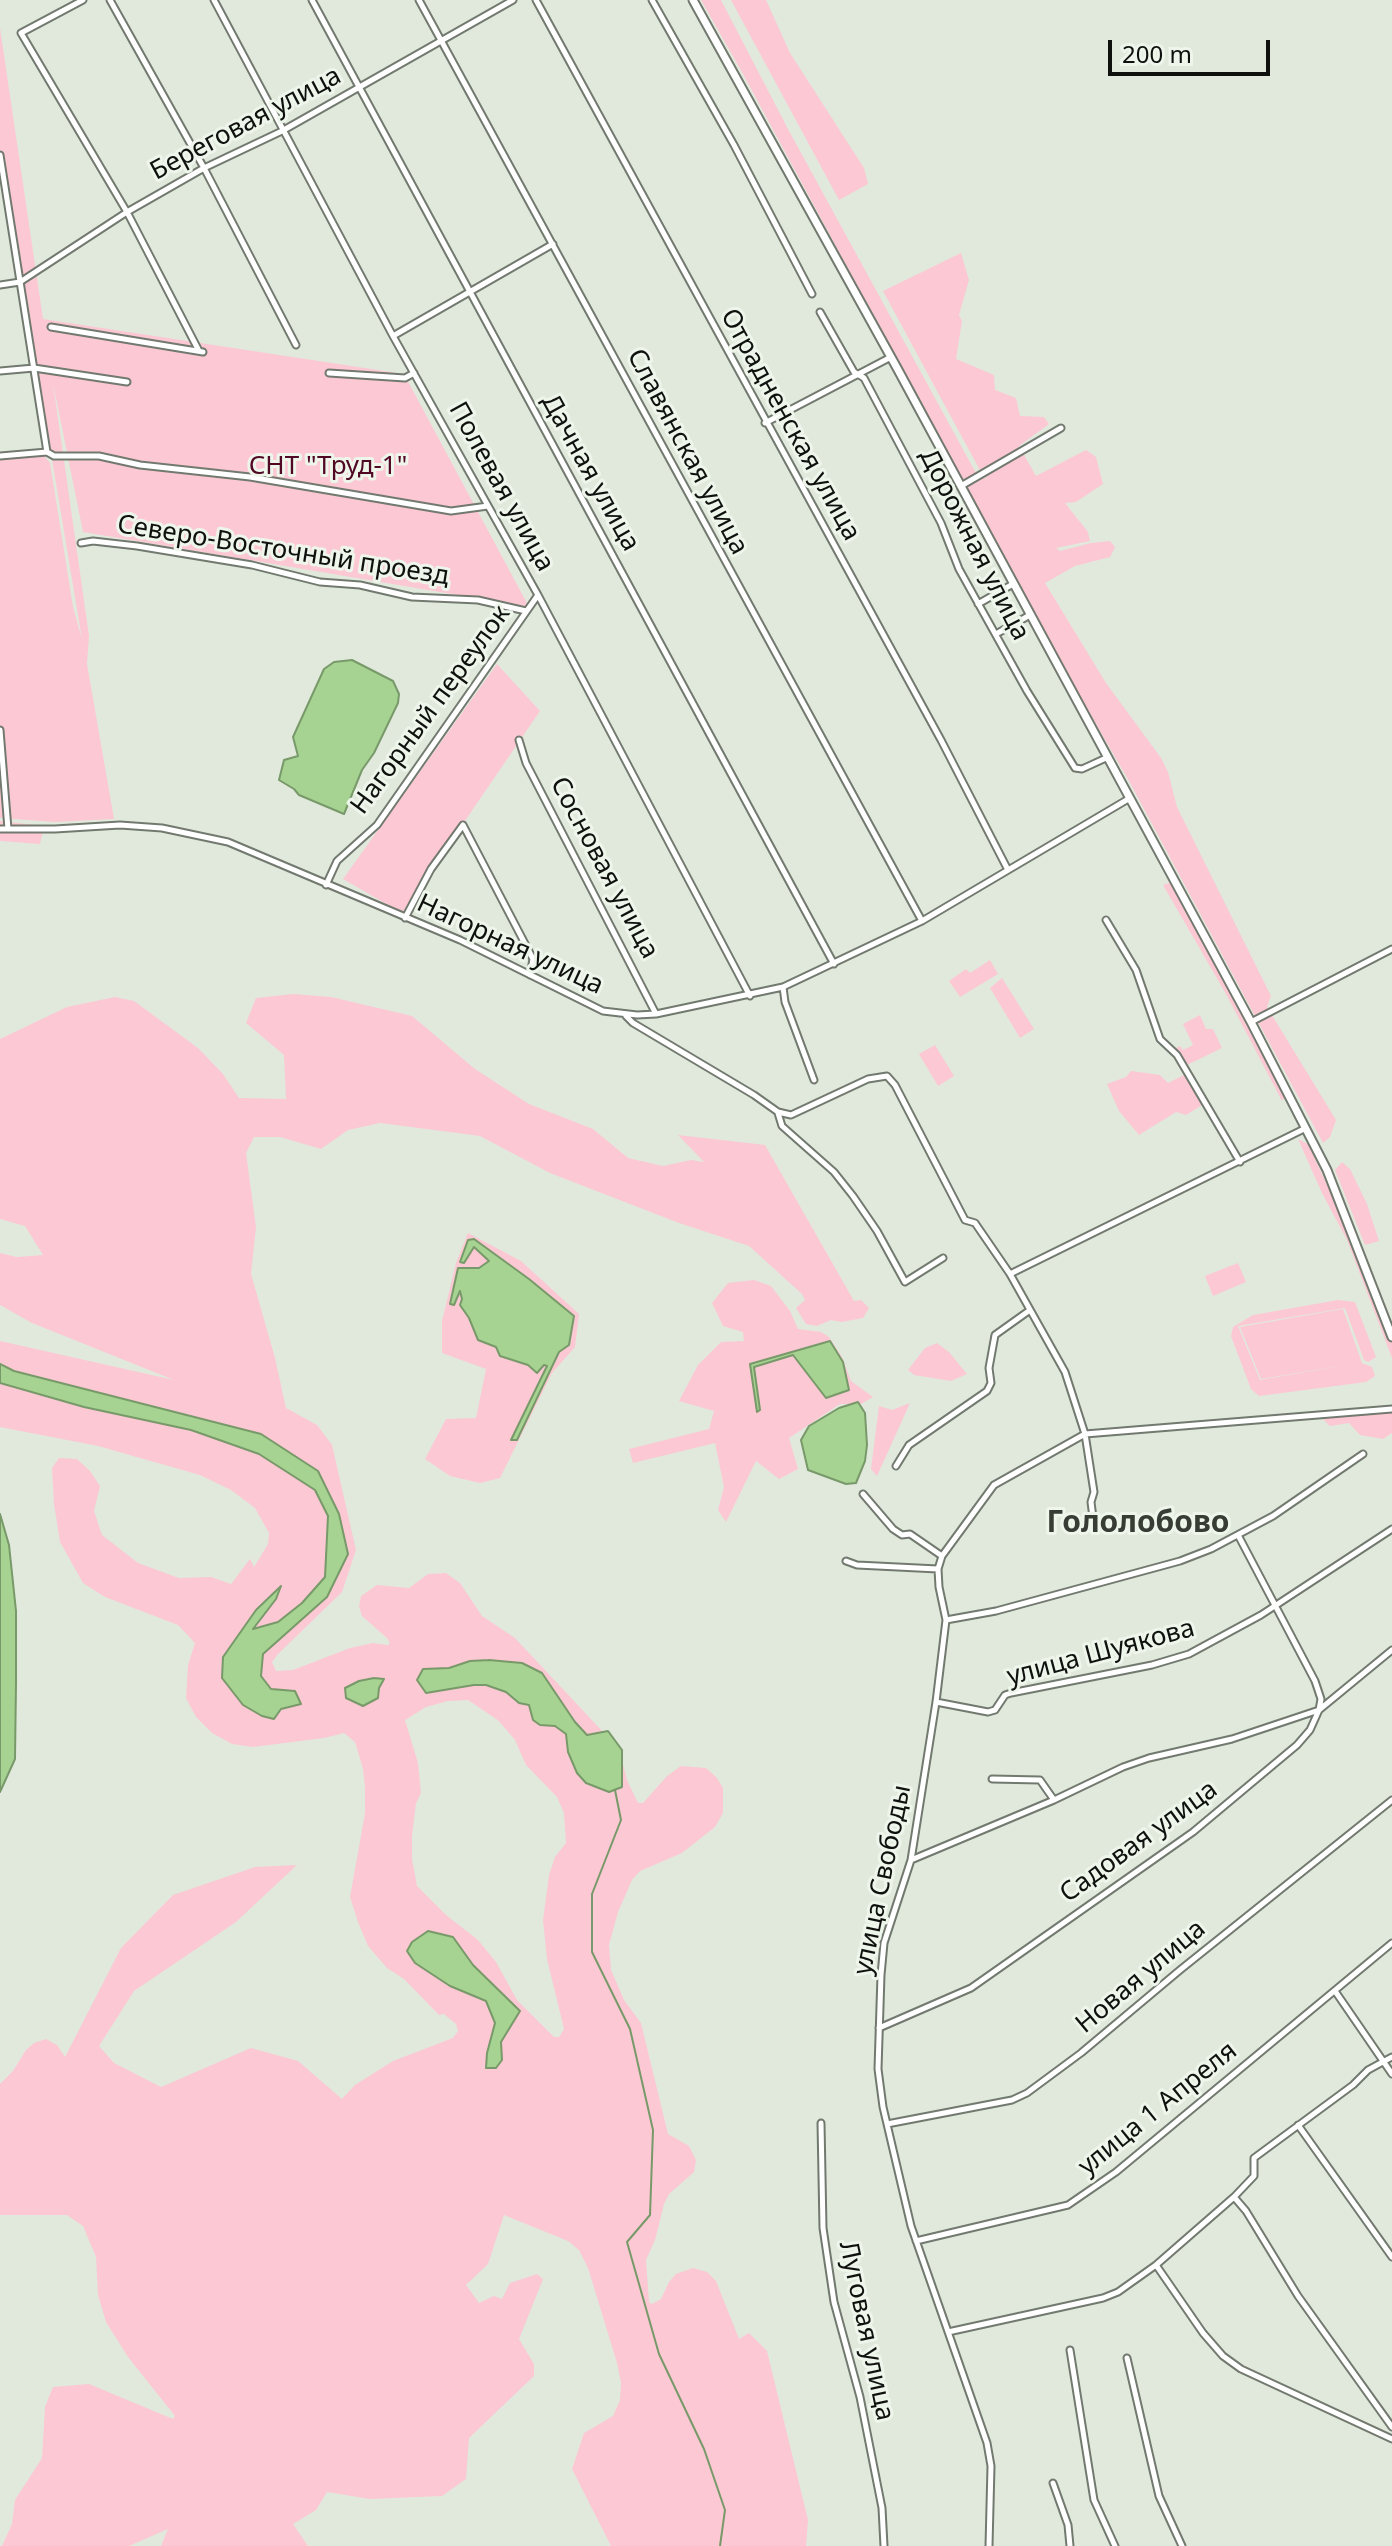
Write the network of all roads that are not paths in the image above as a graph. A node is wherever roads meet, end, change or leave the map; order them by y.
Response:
1 (83, 0) edge
2 (110, 0) edge
3 (214, 0) edge
4 (312, 0) edge
5 (419, 0) edge
6 (513, 0) edge
7 (536, 0) edge
8 (652, 0) edge
9 (693, 0) edge
10 (441, 40) junction
11 (359, 86) junction
12 (282, 131) junction
13 (0, 155) edge
14 (204, 168) junction
15 (8, 204) junction
16 (0, 205) edge
17 (127, 212) junction
18 (553, 244) junction
19 (20, 282) junction
20 (0, 285) edge
21 (471, 291) junction
22 (812, 294) dead end
23 (820, 312) dead end
24 (51, 327) dead end
25 (393, 336) junction
26 (296, 345) dead end
27 (891, 357) junction
28 (34, 368) junction
29 (0, 371) edge
30 (329, 373) dead end
31 (414, 373) junction
32 (858, 375) junction
33 (127, 382) dead end
34 (765, 423) junction
35 (1061, 428) dead end
36 (47, 452) junction
37 (0, 456) edge
38 (961, 486) junction
39 (488, 506) junction
40 (81, 543) dead end
41 (1013, 584) junction
42 (538, 595) junction
43 (978, 604) junction
44 (526, 611) junction
45 (1030, 615) junction
46 (996, 634) junction
47 (0, 730) edge
48 (519, 740) dead end
49 (1106, 758) junction
50 (1130, 798) junction
51 (0, 829) edge
52 (8, 829) junction
53 (1008, 870) junction
54 (326, 885) junction
55 (405, 918) junction
56 (1106, 920) dead end
57 (922, 921) junction
58 (1392, 949) edge
59 (834, 964) junction
60 (530, 975) junction
61 (783, 987) junction
62 (750, 996) junction
63 (656, 1014) junction
64 (625, 1016) junction
65 (1251, 1022) junction
66 (814, 1080) dead end
67 (778, 1112) junction
68 (1306, 1128) junction
69 (1240, 1163) junction
70 (943, 1258) dead end
71 (1010, 1274) junction
72 (1030, 1310) junction
73 (1392, 1337) edge
74 (1392, 1409) edge
75 (1085, 1434) junction
76 (1363, 1454) dead end
77 (896, 1466) dead end
78 (863, 1494) dead end
79 (1093, 1518) dead end
80 (1392, 1529) edge
81 (1238, 1535) junction
82 (942, 1556) junction
83 (846, 1561) dead end
84 (938, 1569) junction
85 (1276, 1606) junction
86 (946, 1620) junction
87 (1392, 1650) edge
88 (936, 1702) junction
89 (1319, 1710) junction
90 (992, 1779) dead end
91 (1054, 1800) junction
92 (1392, 1800) edge
93 (911, 1860) junction
94 (1392, 1943) edge
95 (1335, 1991) junction
96 (879, 2028) junction
97 (1392, 2057) edge
98 (1384, 2062) junction
99 (1392, 2074) edge
100 (821, 2123) dead end
101 (887, 2124) junction
102 (1298, 2125) junction
103 (1234, 2197) junction
104 (916, 2241) junction
105 (1392, 2257) edge
106 (1156, 2265) junction
107 (948, 2332) junction
108 (1070, 2350) dead end
109 (1127, 2358) dead end
110 (1392, 2427) edge
111 (1392, 2439) edge
112 (1053, 2483) dead end
113 (884, 2546) edge
114 (989, 2546) edge
115 (1070, 2546) edge
116 (1115, 2546) edge
117 (1182, 2546) edge

1 - 17 street
2 - 14 street
3 - 12 street, Полевая улица
4 - 11 street, Дачная улица
5 - 10 street, Славянская улица
6 - 10 street, Береговая улица
7 - 34 street, Отрадненская улица
8 - 22 street
9 - 27 street
10 - 11 street, Береговая улица
10 - 18 street, Славянская улица
11 - 12 street, Береговая улица
11 - 21 street, Дачная улица
12 - 14 street, Береговая улица
12 - 25 street, Полевая улица
13 - 15 street
14 - 17 street, Береговая улица
14 - 26 street
15 - 16 street
15 - 19 street
17 - 19 street, Береговая улица
17 - 24 street
18 - 21 street
18 - 57 street, Славянская улица
19 - 20 street, Береговая улица
19 - 28 street
21 - 25 street
21 - 59 street, Дачная улица
23 - 32 street, Дорожная улица
25 - 31 street, Полевая улица
27 - 32 street
27 - 38 street
28 - 29 street
28 - 33 street
28 - 36 street
30 - 31 street
31 - 39 street, Полевая улица
32 - 34 street
32 - 43 street, Дорожная улица
34 - 53 street, Отрадненская улица
35 - 38 street
36 - 37 street
36 - 39 street
38 - 41 street
39 - 42 street, Полевая улица
40 - 44 street, Северо-Восточный проезд
41 - 43 street
41 - 45 street
42 - 44 street, Нагорный переулок
42 - 62 street, Полевая улица
43 - 46 street, Дорожная улица
44 - 54 street, Нагорный переулок
45 - 46 street
45 - 49 street
46 - 49 street, Дорожная улица
47 - 52 street
48 - 63 street, Сосновая улица
49 - 50 street
50 - 53 street, Нагорная улица
50 - 65 street
51 - 52 street, Нагорная улица
52 - 54 street, Нагорная улица
53 - 57 street, Нагорная улица
54 - 55 street, Нагорная улица
55 - 60 street, Нагорная улица
55 - 60 street
56 - 69 street
57 - 59 street, Нагорная улица
58 - 65 street
59 - 61 street, Нагорная улица
60 - 64 street, Нагорная улица
61 - 62 street, Нагорная улица
61 - 66 street
62 - 63 street, Нагорная улица
63 - 64 street, Нагорная улица
64 - 67 street
65 - 68 street
67 - 70 street
67 - 71 street
68 - 69 street
68 - 73 street
69 - 71 street
71 - 72 street
72 - 75 street
72 - 77 street
74 - 75 street
75 - 79 street
75 - 82 street
76 - 81 street
78 - 82 street
80 - 85 street, улица Шуякова
81 - 85 street
81 - 86 street
82 - 84 street
83 - 84 street
84 - 86 street, улица Свободы
85 - 88 street, улица Шуякова
85 - 89 street
86 - 88 street, улица Свободы
87 - 89 street, Садовая улица
88 - 93 street, улица Свободы
89 - 91 street
89 - 96 street, Садовая улица
90 - 91 street
91 - 93 street
92 - 101 street, Новая улица
93 - 96 street, улица Свободы
94 - 95 street, улица 1 Апреля
95 - 98 street
95 - 104 street, улица 1 Апреля
96 - 101 street, улица Свободы
97 - 98 street
98 - 99 street
98 - 102 street
100 - 113 street, Луговая улица
101 - 104 street, улица Свободы
102 - 103 street
102 - 105 street
103 - 106 street
103 - 110 street
104 - 107 street, улица Свободы
106 - 107 street
106 - 111 street
107 - 114 street, улица Свободы
108 - 116 street
109 - 117 street
112 - 115 street

